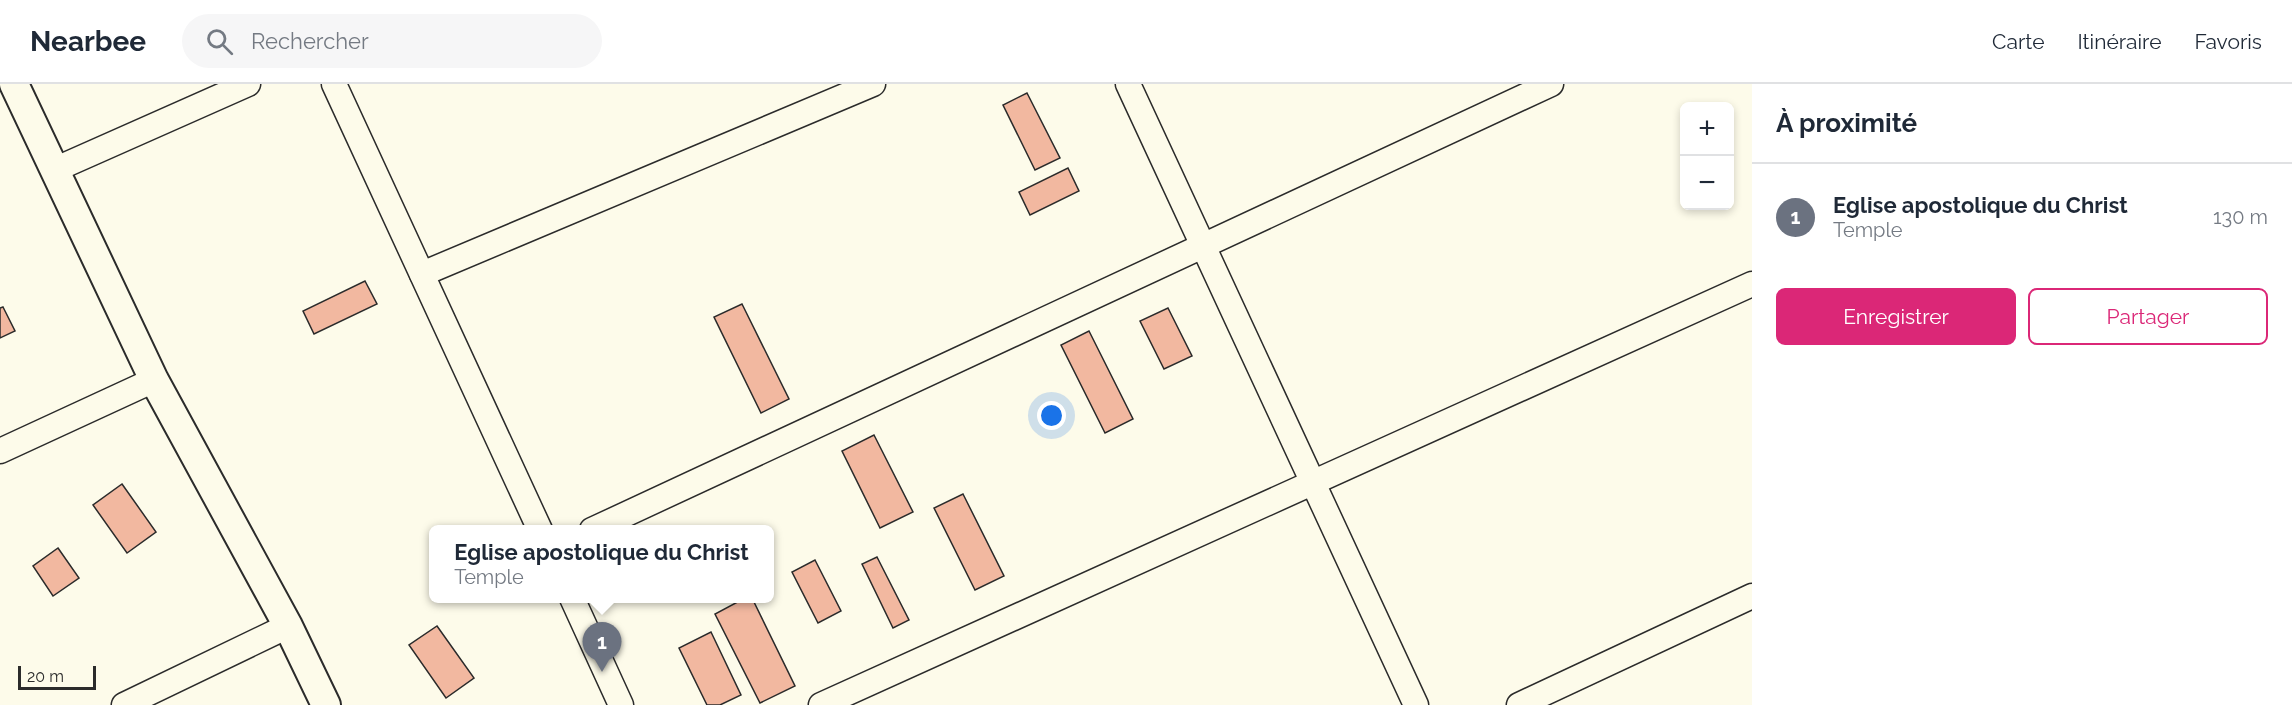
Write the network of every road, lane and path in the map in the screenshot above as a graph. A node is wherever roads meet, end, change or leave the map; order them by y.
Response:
1 (14, 84) edge
2 (248, 84) edge
3 (334, 84) edge
4 (873, 84) edge
5 (1128, 84) edge
6 (1551, 84) edge
7 (54, 170) junction
8 (1203, 245) junction
9 (422, 274) junction
10 (1752, 284) edge
11 (154, 380) junction
12 (0, 451) edge
13 (1313, 482) junction
14 (538, 525) edge
15 (603, 525) edge
16 (1752, 596) edge
17 (574, 603) edge
18 (288, 626) junction
19 (124, 705) edge
20 (326, 705) edge
21 (621, 705) edge
22 (821, 705) edge
23 (1416, 705) edge
24 (1519, 705) edge

1 - 7 street
2 - 7 street
3 - 9 street
4 - 9 street
5 - 8 street
6 - 8 street
7 - 11 street
8 - 13 street
8 - 15 street
9 - 14 street
10 - 13 street
11 - 12 street
11 - 18 street
13 - 22 street
13 - 23 street
16 - 24 street
17 - 21 street
18 - 19 street
18 - 20 street

